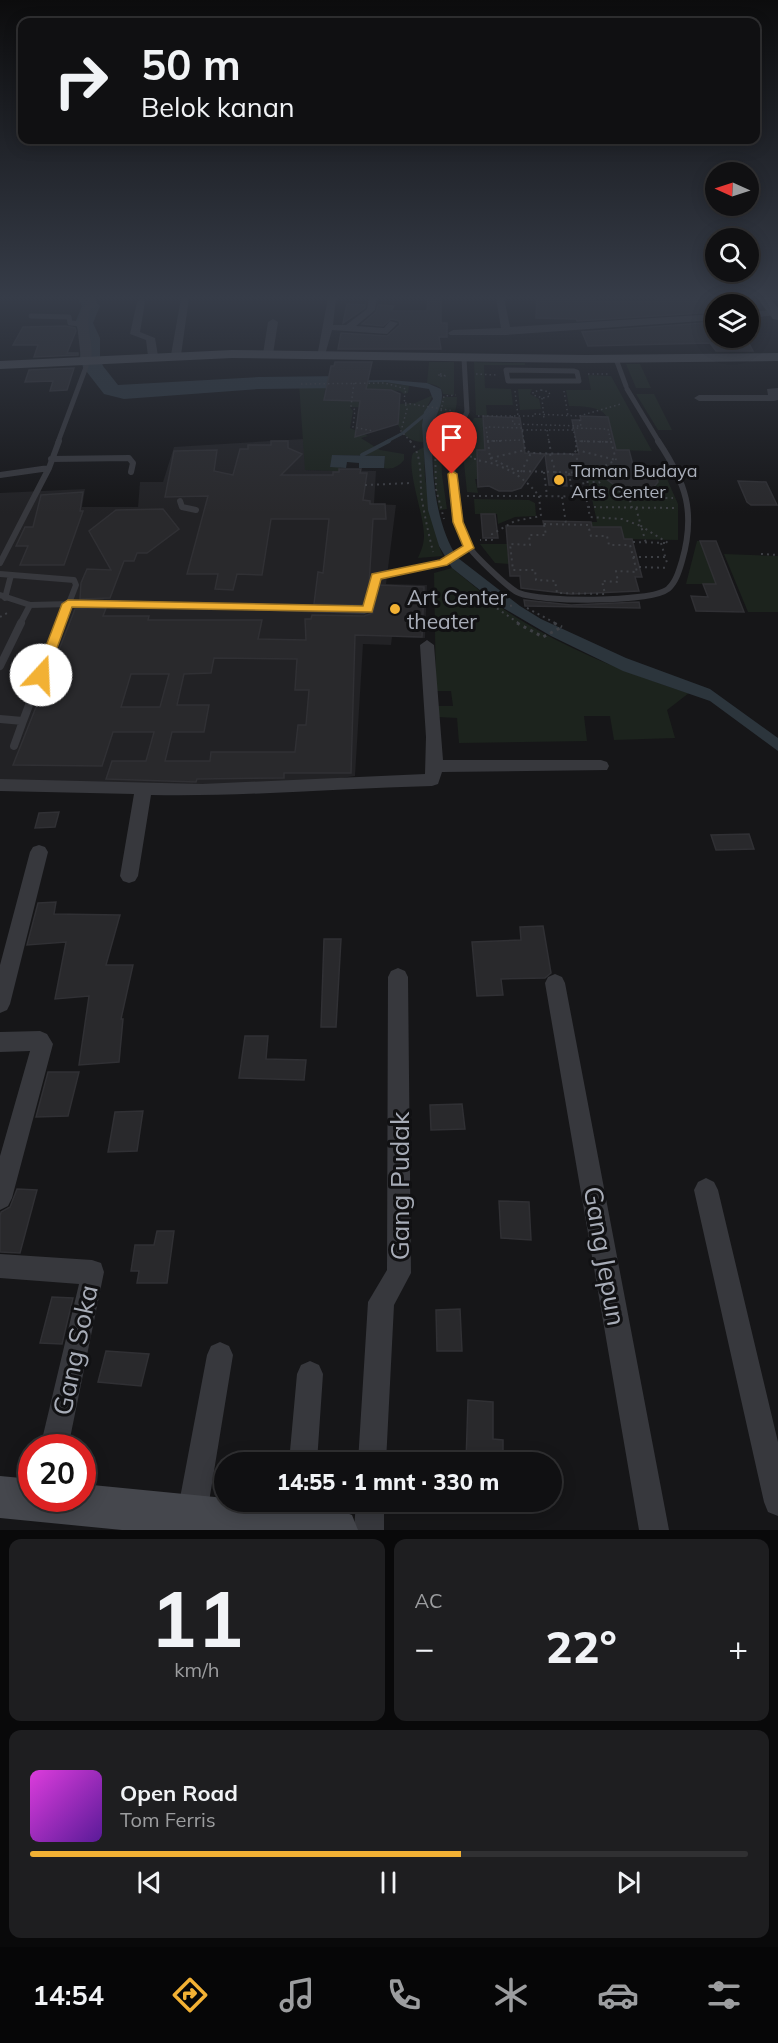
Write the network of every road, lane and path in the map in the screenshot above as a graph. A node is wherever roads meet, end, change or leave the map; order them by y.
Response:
1 (85, 369) edge
2 (467, 369) edge
3 (470, 369) edge
4 (509, 369) edge
5 (536, 369) edge
6 (565, 369) edge
7 (620, 369) edge
8 (448, 372) dead end
9 (443, 374) dead end
10 (590, 374) dead end
11 (613, 374) dead end
12 (505, 375) junction
13 (538, 381) junction
14 (301, 384) dead end
15 (354, 384) junction
16 (515, 390) dead end
17 (564, 390) dead end
18 (778, 391) edge
19 (542, 398) dead end
20 (699, 398) dead end
21 (405, 403) junction
22 (626, 403) dead end
23 (439, 408) dead end
24 (544, 414) junction
25 (472, 416) dead end
26 (512, 416) junction
27 (518, 416) junction
28 (568, 416) junction
29 (579, 416) junction
30 (544, 419) dead end
31 (547, 425) junction
32 (522, 430) junction
33 (548, 430) junction
34 (573, 430) junction
35 (373, 431) dead end
36 (524, 440) junction
37 (487, 441) junction
38 (575, 441) junction
39 (611, 442) junction
40 (525, 450) junction
41 (577, 450) junction
42 (531, 453) junction
43 (551, 454) junction
44 (572, 454) junction
45 (490, 458) junction
46 (51, 459) junction
47 (616, 460) junction
48 (461, 462) dead end
49 (49, 468) junction
50 (131, 472) dead end
51 (521, 472) junction
52 (544, 472) junction
53 (556, 472) junction
54 (569, 473) junction
55 (591, 473) junction
56 (0, 475) edge
57 (411, 483) dead end
58 (365, 485) dead end
59 (464, 490) dead end
60 (675, 492) dead end
61 (465, 496) junction
62 (538, 496) junction
63 (547, 496) junction
64 (562, 497) junction
65 (573, 497) junction
66 (586, 498) junction
67 (630, 498) junction
68 (180, 501) dead end
69 (467, 504) dead end
70 (588, 507) junction
71 (634, 508) junction
72 (681, 508) dead end
73 (196, 510) dead end
74 (566, 525) junction
75 (641, 526) junction
76 (633, 542) dead end
77 (646, 543) junction
78 (661, 543) junction
79 (668, 543) junction
80 (674, 543) dead end
81 (479, 546) dead end
82 (468, 548) junction
83 (761, 554) dead end
84 (457, 555) joint
85 (778, 555) edge
86 (633, 556) junction
87 (665, 557) junction
88 (0, 563) edge
89 (441, 564) junction
90 (639, 567) dead end
91 (668, 568) junction
92 (669, 573) dead end
93 (0, 574) edge
94 (11, 575) junction
95 (3, 596) edge
96 (552, 596) dead end
97 (608, 596) dead end
98 (68, 604) junction
99 (30, 605) junction
100 (7, 613) dead end
101 (0, 616) edge
102 (562, 627) joint
103 (428, 645) dead end
104 (0, 666) edge
105 (41, 675) dead end
106 (34, 692) dead end
107 (0, 719) edge
108 (22, 721) junction
109 (14, 746) dead end
110 (435, 766) junction
111 (601, 766) dead end
112 (0, 785) edge
113 (143, 789) junction
114 (39, 852) dead end
115 (129, 876) dead end
116 (398, 977) dead end
117 (555, 983) dead end
118 (0, 1004) edge
119 (0, 1042) edge
120 (705, 1190) dead end
121 (0, 1198) edge
122 (0, 1266) edge
123 (220, 1355) dead end
124 (310, 1374) dead end
125 (57, 1434) edge
126 (304, 1452) edge
127 (373, 1452) edge
128 (0, 1497) edge
129 (18, 1498) edge
130 (778, 1502) edge
131 (370, 1512) edge
132 (79, 1517) edge
133 (312, 1519) edge
134 (217, 1521) edge
135 (369, 1530) edge
136 (654, 1530) edge

1 - 46 lane
2 - 82 lane
3 - 12 path
4 - 12 lane
5 - 13 lane
6 - 13 lane
7 - 82 lane
8 - 9 path
10 - 11 path
12 - 13 lane
14 - 15 path
15 - 21 path
15 - 35 path
16 - 27 path
17 - 28 path
18 - 20 street
19 - 24 path
21 - 23 path
21 - 89 path
22 - 29 path
24 - 27 path
24 - 28 path
24 - 30 path
25 - 26 path
26 - 27 path
26 - 31 path
28 - 29 path
29 - 31 path
31 - 33 path
32 - 33 path
32 - 36 path
32 - 37 path
33 - 34 path
33 - 43 path
34 - 38 path
34 - 39 path
36 - 37 path
36 - 40 path
37 - 45 path
38 - 39 path
38 - 41 path
39 - 47 path
40 - 42 path
40 - 45 path
41 - 44 path
41 - 47 path
42 - 43 path
42 - 51 path
43 - 44 path
43 - 53 path
44 - 55 path
45 - 51 path
46 - 49 lane
46 - 50 lane
47 - 55 path
48 - 62 path
49 - 56 lane
49 - 88 lane
51 - 52 path
52 - 53 path
52 - 63 path
53 - 54 path
54 - 55 path
54 - 65 path
57 - 58 path
59 - 61 path
60 - 67 path
61 - 62 path
61 - 69 path
62 - 63 path
62 - 81 path
63 - 64 path
64 - 65 path
64 - 74 path
65 - 66 path
66 - 67 path
66 - 67 path
66 - 70 path
67 - 71 path
68 - 73 lane
70 - 71 path
70 - 75 path
71 - 72 path
71 - 75 path
74 - 86 path
74 - 86 path
75 - 77 path
75 - 79 path
76 - 77 path
77 - 78 path
78 - 79 path
78 - 87 path
79 - 80 path
82 - 84 lane
83 - 85 path
84 - 89 lane
86 - 87 path
87 - 91 path
89 - 98 lane
90 - 91 path
91 - 92 path
93 - 94 lane
94 - 95 lane
94 - 98 lane
95 - 99 lane
96 - 97 path
98 - 99 lane
98 - 105 lane
99 - 104 lane
100 - 101 path
102 - 102 path
103 - 110 street
106 - 108 lane
107 - 108 lane
108 - 109 lane
110 - 111 street
110 - 113 street
112 - 113 street
113 - 115 street
114 - 118 street
116 - 127 street, Gang Pudak
117 - 136 street, Gang Jepun
119 - 121 street
120 - 130 street
122 - 125 street, Gang Soka
123 - 134 street
124 - 126 street
128 - 129 street
131 - 135 street
132 - 134 street
133 - 134 street

